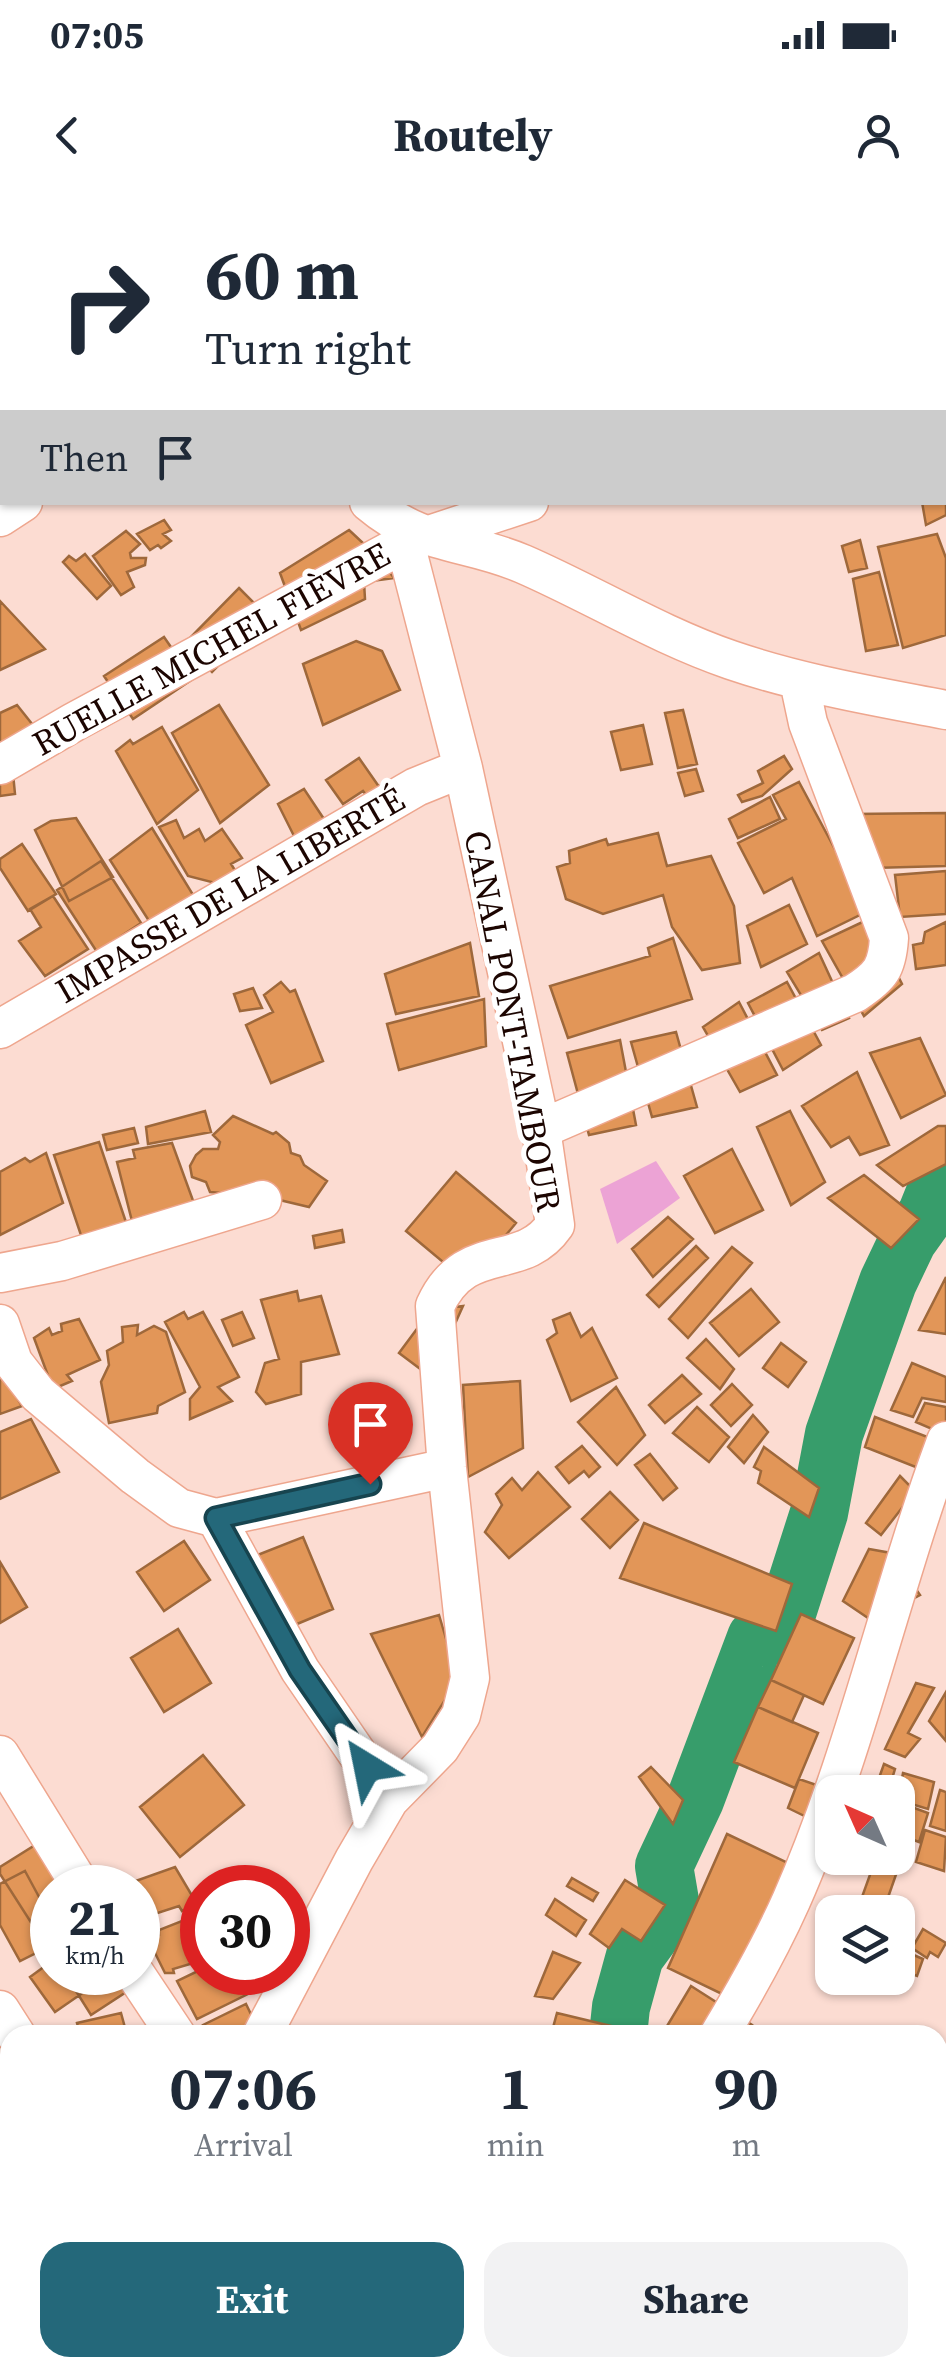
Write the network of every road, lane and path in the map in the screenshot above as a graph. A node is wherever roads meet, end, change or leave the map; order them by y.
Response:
1 (509, 505) edge
2 (397, 522) edge
3 (798, 681) junction
4 (946, 710) edge
5 (0, 766) edge
6 (464, 768) junction
7 (0, 1029) edge
8 (541, 1129) junction
9 (262, 1200) dead end
10 (0, 1273) edge
11 (0, 1324) edge
12 (946, 1441) edge
13 (447, 1468) junction
14 (216, 1518) junction
15 (0, 1756) edge
16 (389, 1800) junction
17 (68, 1865) edge
18 (149, 1995) edge
19 (169, 2025) edge
20 (267, 2025) edge
21 (725, 2025) edge

1 - 2 street, RUELLE MICHEL FIÈVRE
2 - 3 street
2 - 5 street, RUELLE MICHEL FIÈVRE
2 - 6 street, CANAL PONT-TAMBOUR
3 - 4 street
3 - 8 street
6 - 7 street, IMPASSE DE LA LIBERTÉ
6 - 8 street, CANAL PONT-TAMBOUR
8 - 13 street, CANAL PONT-TAMBOUR
9 - 10 street
11 - 14 street
12 - 21 street
13 - 14 street
13 - 16 street, CANAL PONT-TAMBOUR
14 - 16 street
15 - 17 street
16 - 20 street, CANAL PONT-TAMBOUR
18 - 19 street

